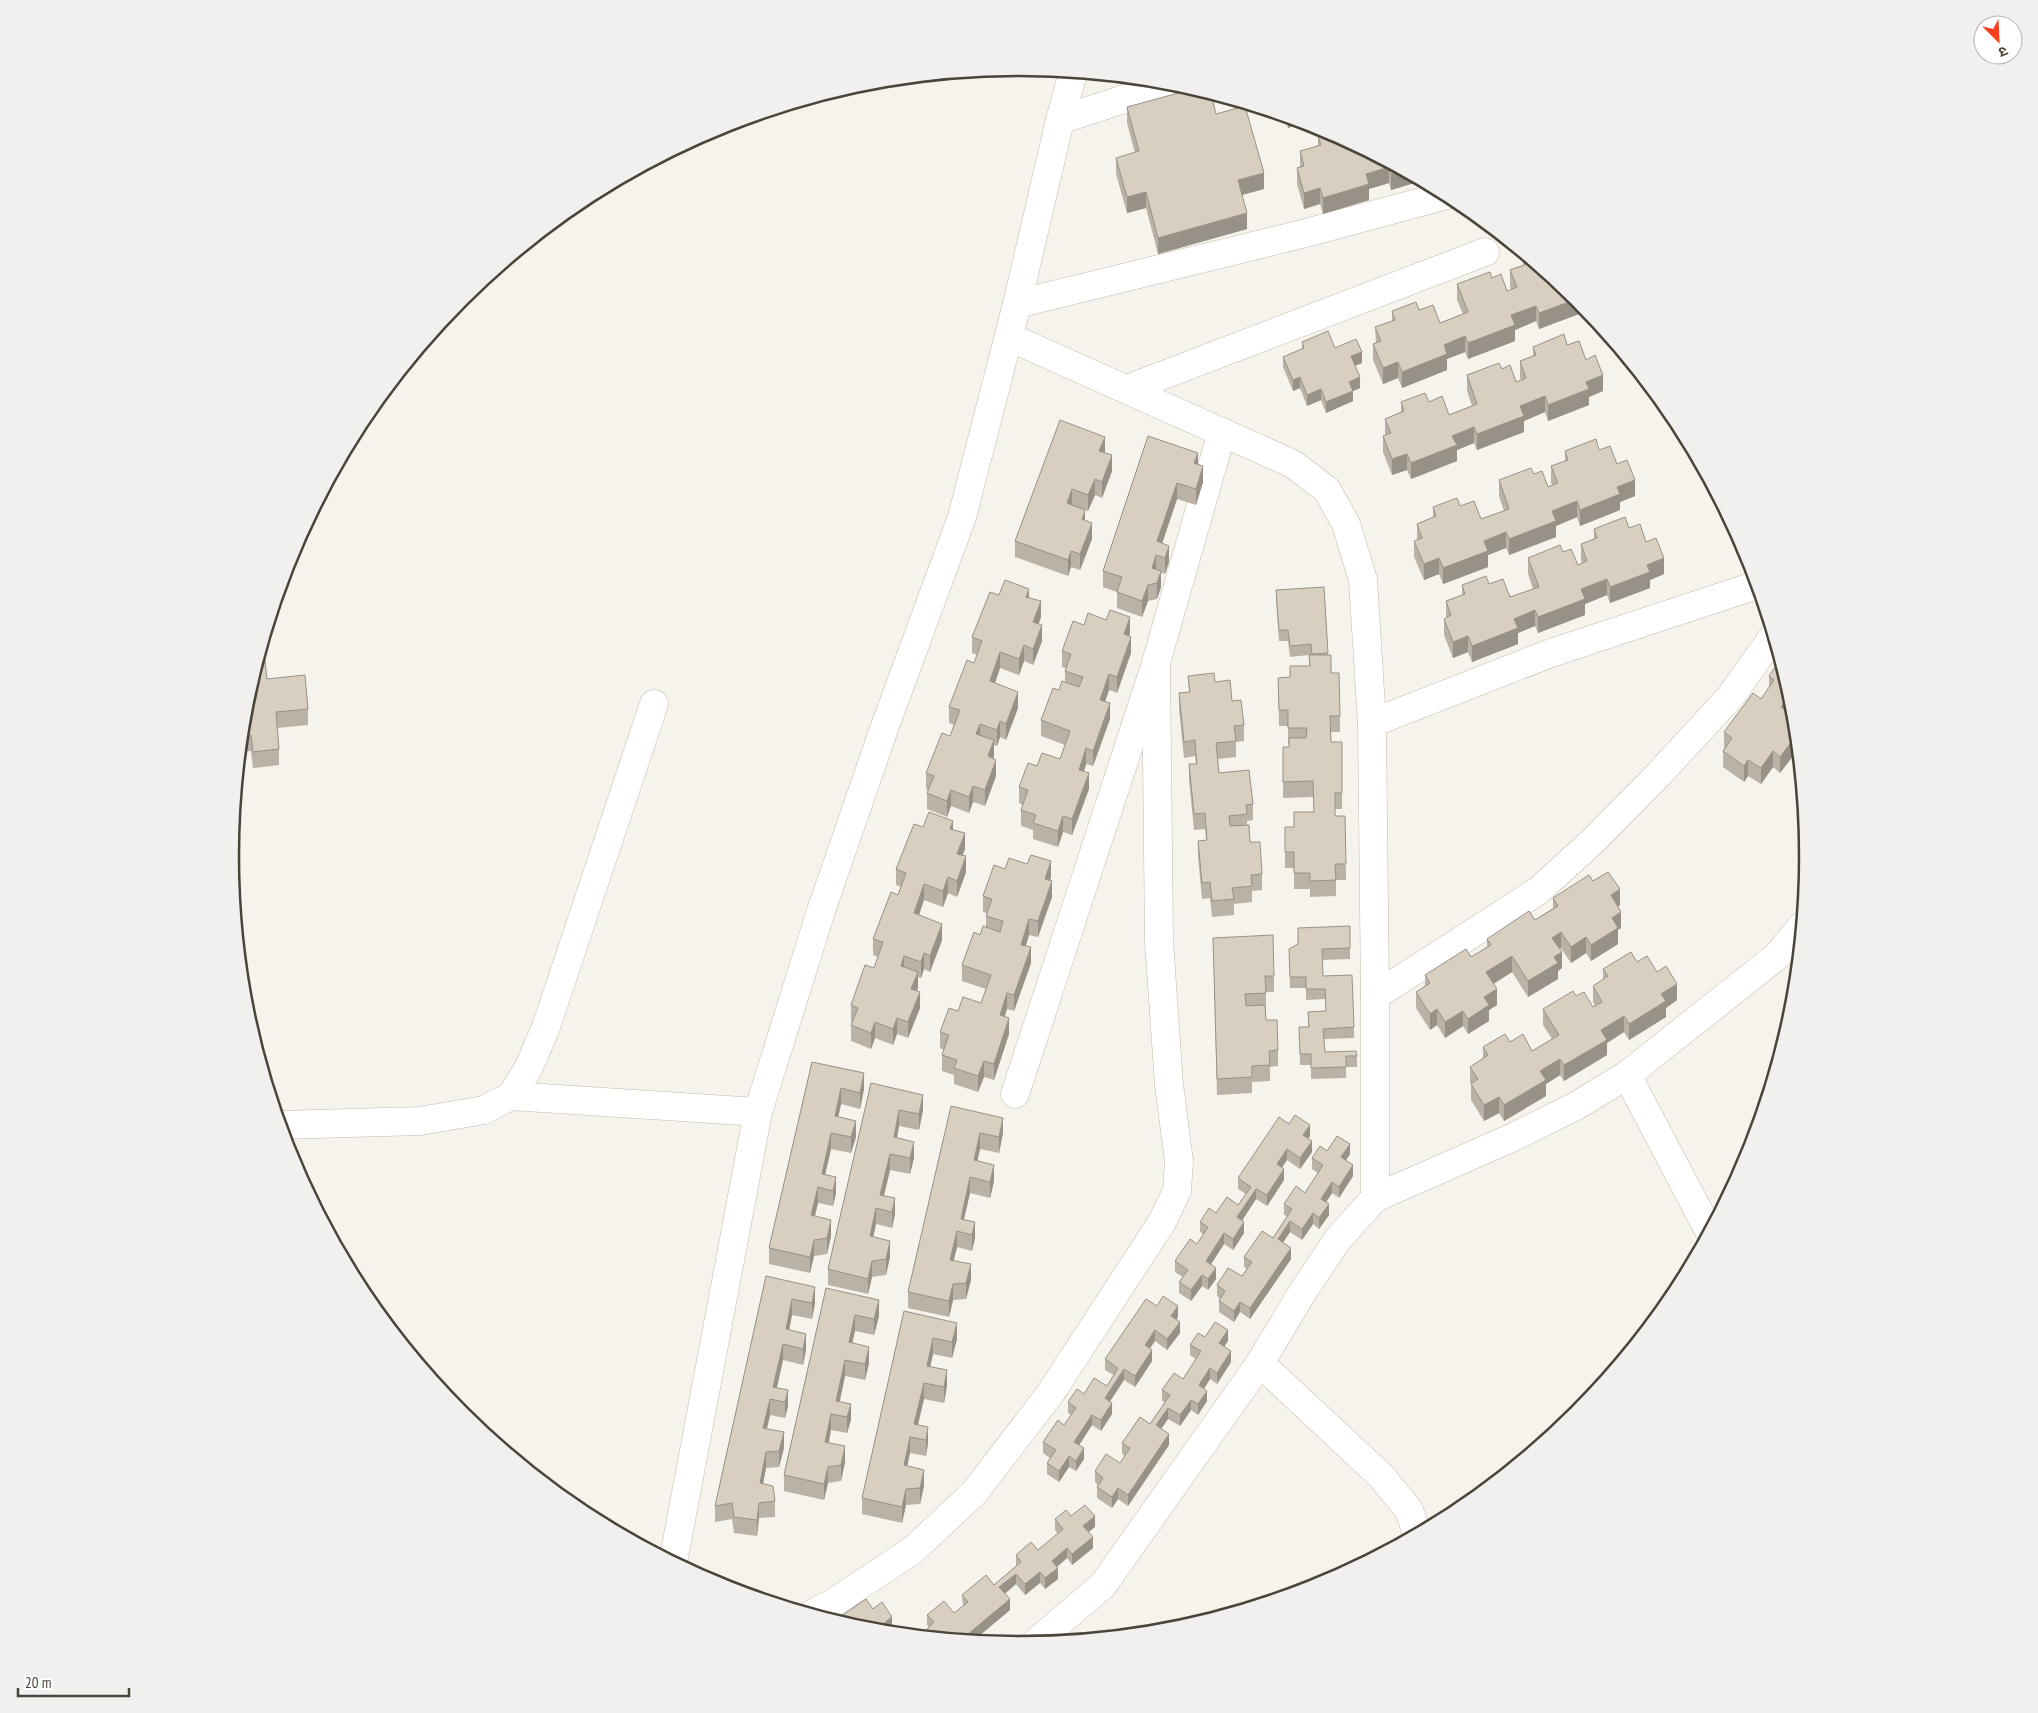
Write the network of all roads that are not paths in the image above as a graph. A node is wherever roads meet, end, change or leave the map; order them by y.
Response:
1 (1072, 78) edge
2 (1156, 89) edge
3 (1060, 120) junction
4 (1436, 198) edge
5 (1485, 252) dead end
6 (1017, 304) junction
7 (1008, 337) junction
8 (1127, 390) junction
9 (1222, 432) junction
10 (1751, 587) edge
11 (1769, 642) edge
12 (1156, 663) junction
13 (654, 704) dead end
14 (1372, 723) junction
15 (1795, 935) edge
16 (1375, 996) junction
17 (1627, 1075) junction
18 (1015, 1094) dead end
19 (511, 1096) junction
20 (758, 1112) junction
21 (287, 1125) edge
22 (1374, 1198) junction
23 (1706, 1226) edge
24 (1260, 1363) junction
25 (1415, 1528) edge
26 (674, 1556) edge
27 (819, 1611) edge
28 (1043, 1636) edge

1 - 3 street
2 - 3 street
3 - 6 street
4 - 6 street
5 - 8 street
6 - 7 street
7 - 8 street
7 - 20 street
8 - 9 street
9 - 12 street
9 - 14 street
10 - 14 street
11 - 16 street
12 - 18 street
12 - 27 street
13 - 19 street
14 - 16 street
15 - 17 street
16 - 22 street
17 - 22 street
17 - 23 street
19 - 20 street
19 - 21 street
20 - 26 street
22 - 24 street
24 - 25 street
24 - 28 street

